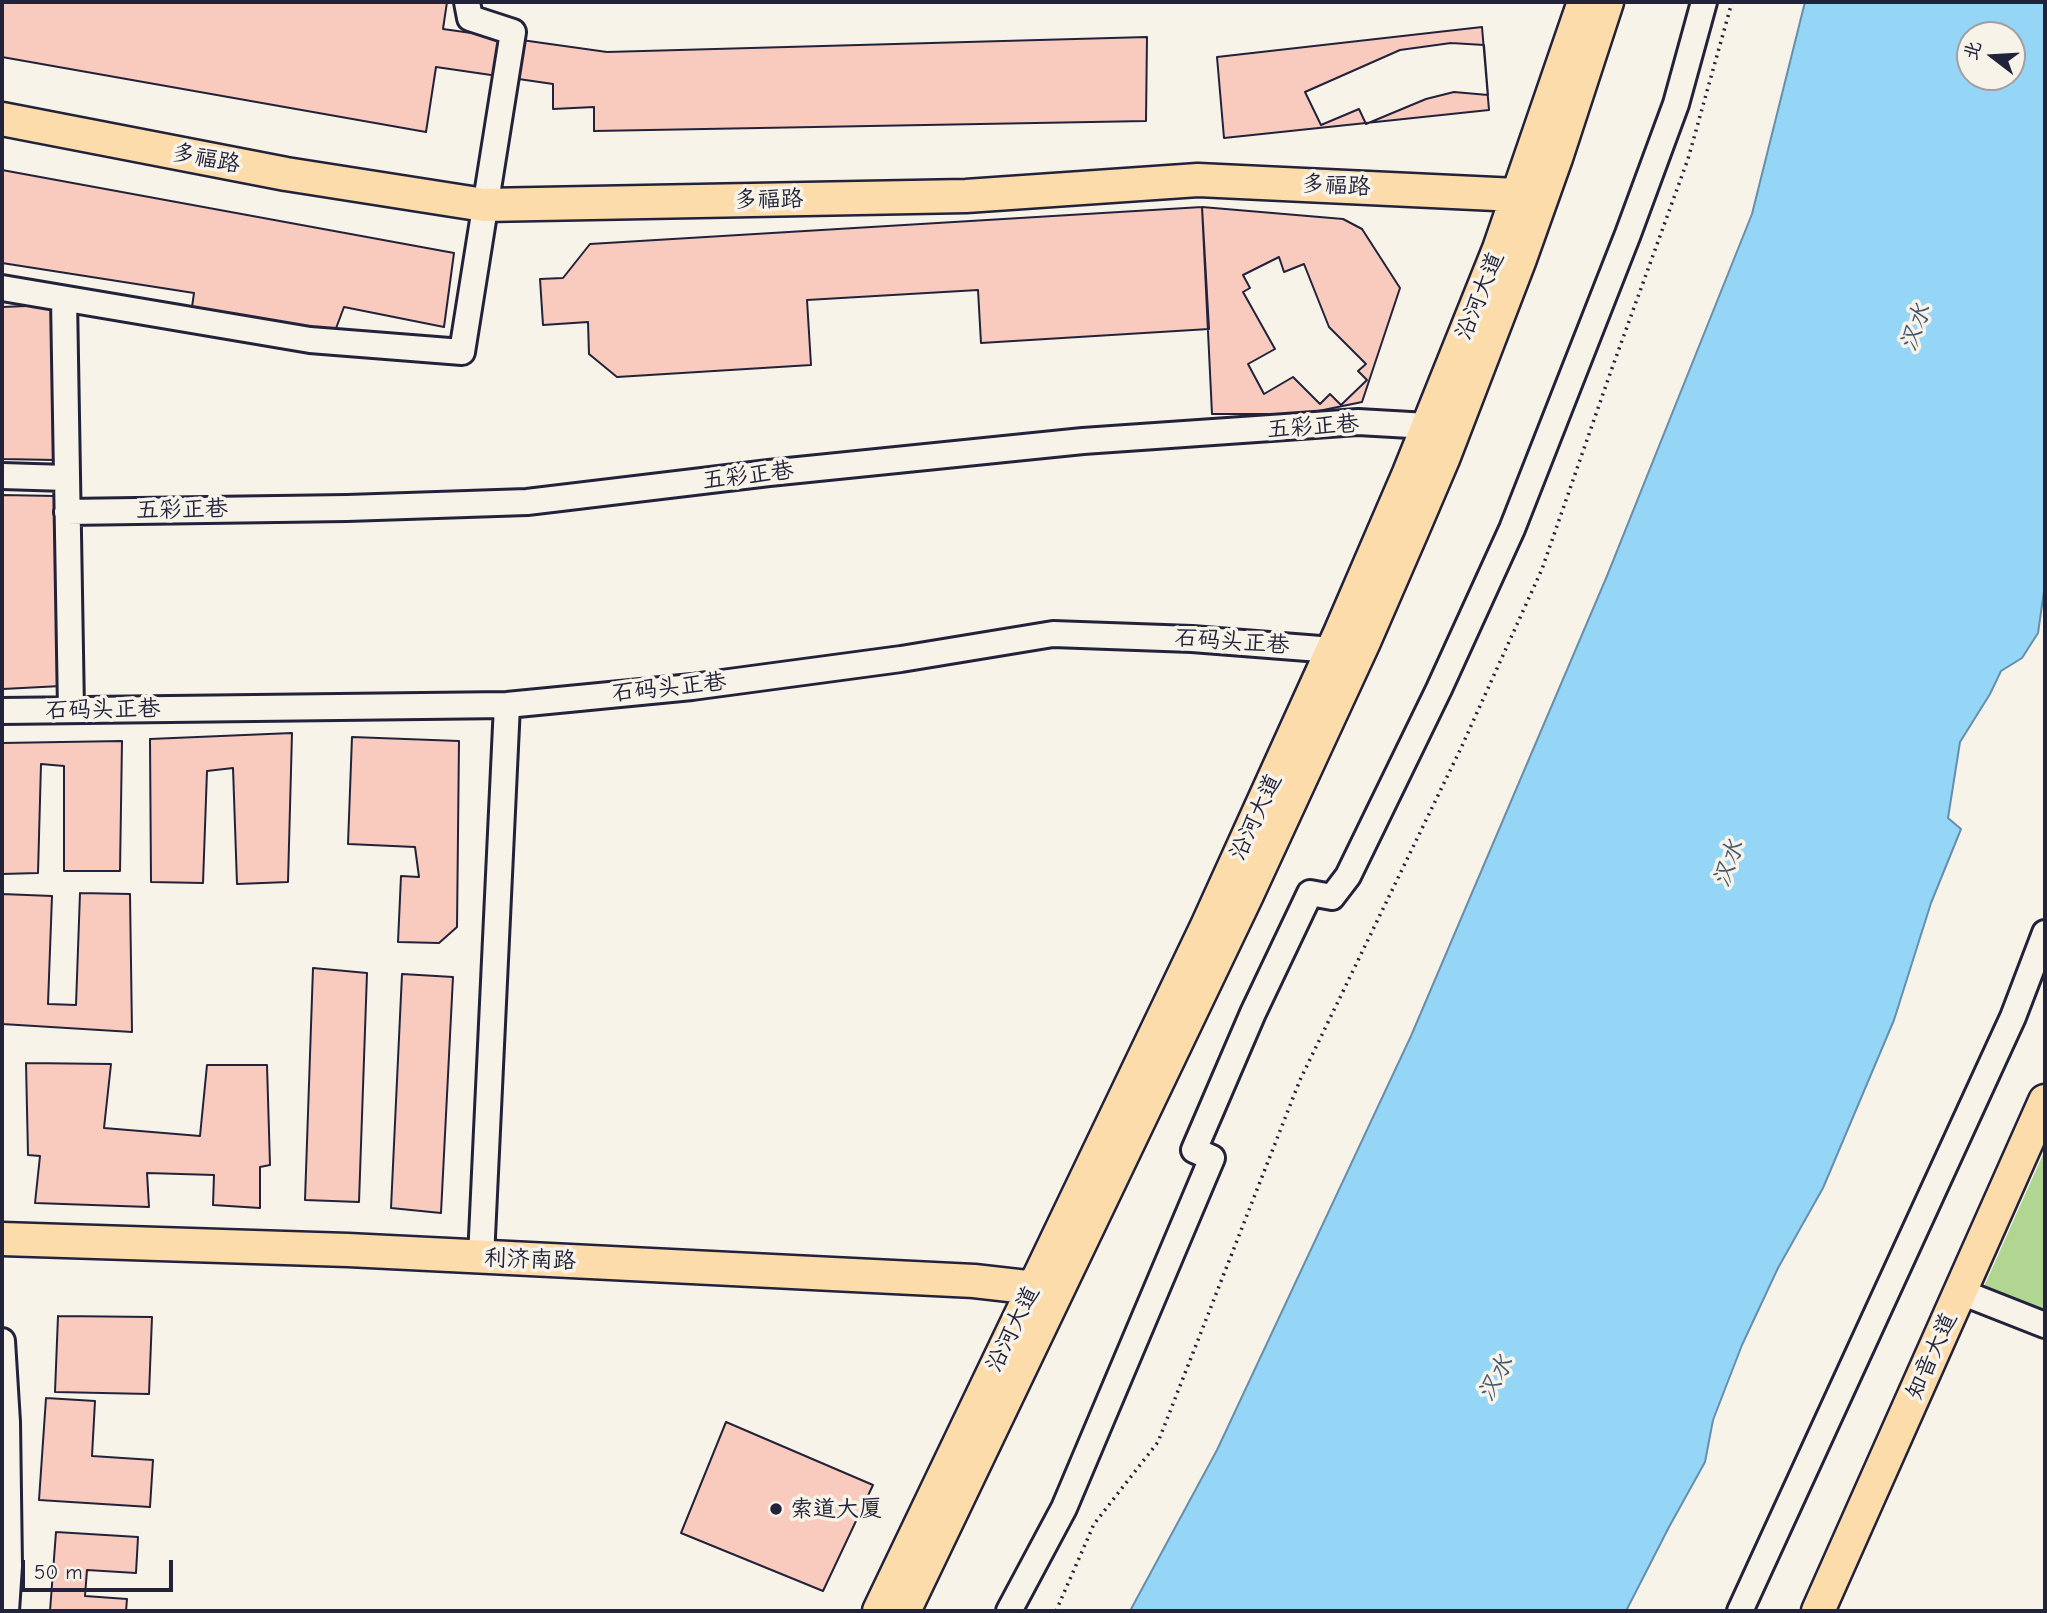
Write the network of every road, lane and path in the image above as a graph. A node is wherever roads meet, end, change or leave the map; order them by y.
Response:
1 (467, 2) edge
2 (1584, 2) edge
3 (1607, 2) edge
4 (1704, 2) edge
5 (1732, 2) edge
6 (2, 119) edge
7 (1530, 194) junction
8 (484, 205) junction
9 (2, 288) edge
10 (64, 299) junction
11 (1428, 426) junction
12 (2, 476) edge
13 (66, 478) junction
14 (67, 512) junction
15 (1333, 650) junction
16 (507, 705) junction
17 (71, 710) junction
18 (2, 711) edge
19 (2045, 933) edge
20 (2045, 1101) edge
21 (2, 1238) edge
22 (481, 1258) junction
23 (1046, 1289) junction
24 (1961, 1292) junction
25 (2045, 1325) edge
26 (2, 1341) edge
27 (6, 1611) edge
28 (879, 1611) edge
29 (904, 1611) edge
30 (1009, 1611) edge
31 (1056, 1611) edge
32 (1740, 1611) edge
33 (1818, 1611) edge

1 - 8 street
2 - 7 main road, 沿河大道
3 - 7 main road, 沿河大道
4 - 30 street
5 - 31 path
6 - 8 main road, 多福路
7 - 8 main road, 多福路
7 - 11 main road, 沿河大道
7 - 23 main road, 沿河大道
8 - 10 street
9 - 10 street
10 - 13 street
11 - 14 street, 五彩正巷
11 - 15 main road, 沿河大道
12 - 13 street
13 - 14 street
14 - 17 street
15 - 16 street, 石码头正巷
15 - 23 main road, 沿河大道
16 - 17 street, 石码头正巷
16 - 22 street
17 - 18 street, 石码头正巷
19 - 32 street
20 - 24 main road, 知音大道
21 - 22 main road, 利济南路
22 - 23 main road, 利济南路
23 - 28 main road, 沿河大道
23 - 29 main road, 沿河大道
24 - 25 street
24 - 33 main road, 知音大道
26 - 27 street

